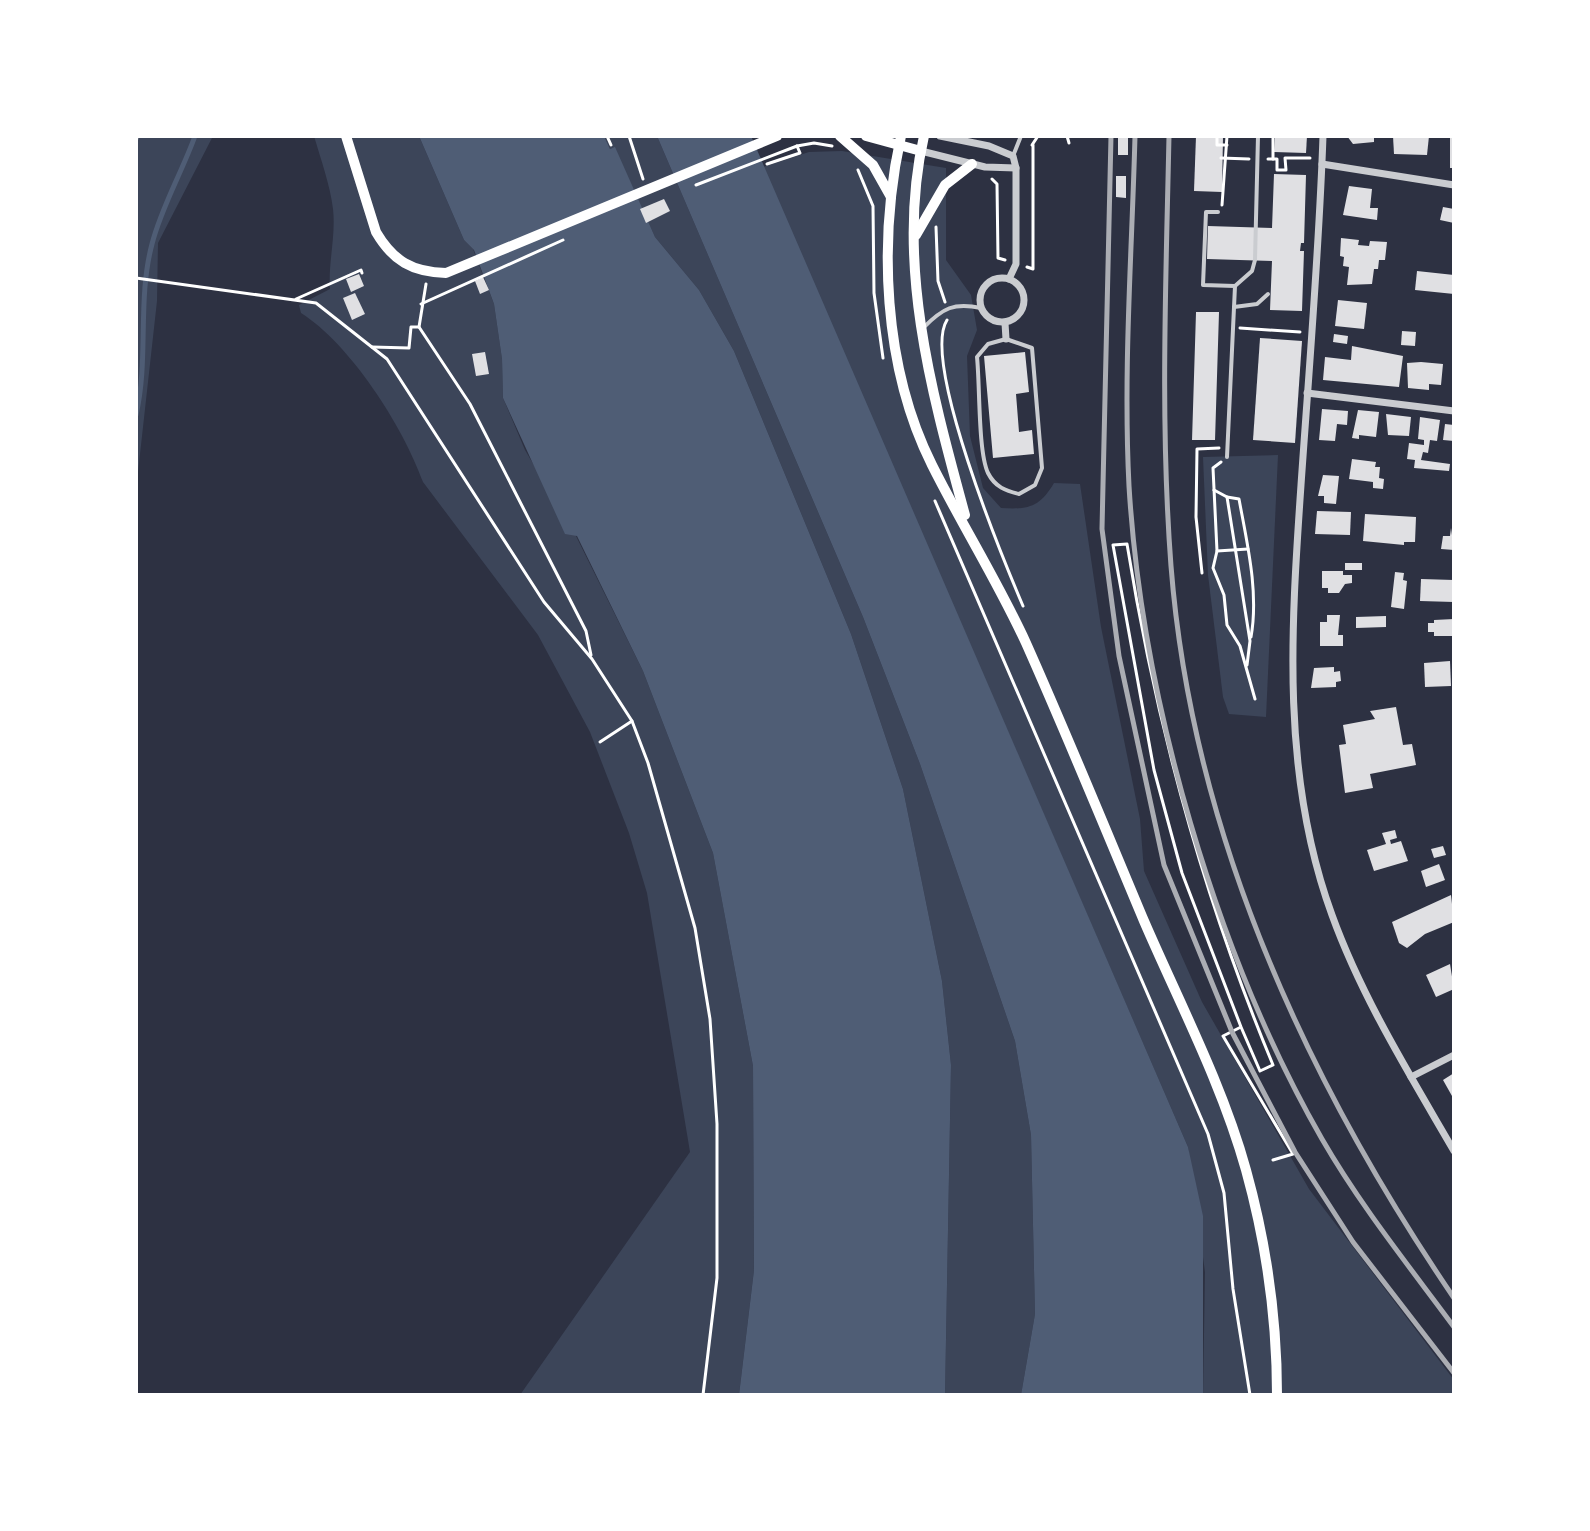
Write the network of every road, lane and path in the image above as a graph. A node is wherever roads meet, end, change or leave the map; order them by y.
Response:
1 (137, 136) edge
2 (346, 136) edge
3 (607, 136) edge
4 (629, 136) edge
5 (777, 136) edge
6 (840, 136) edge
7 (866, 136) edge
8 (924, 136) edge
9 (940, 136) edge
10 (1021, 136) edge
11 (1067, 136) edge
12 (1217, 136) edge
13 (1227, 136) edge
14 (1258, 136) edge
15 (1273, 136) edge
16 (1323, 136) edge
17 (900, 140) edge
18 (1069, 143) dead end
19 (136, 144) edge
20 (611, 145) dead end
21 (1227, 145) junction
22 (797, 146) junction
23 (921, 151) junction
24 (842, 152) dead end
25 (1013, 156) junction
26 (1224, 158) junction
27 (1253, 159) dead end
28 (1322, 161) junction
29 (767, 164) dead end
30 (972, 164) junction
31 (855, 165) dead end
32 (1016, 168) junction
33 (695, 185) dead end
34 (1454, 185) edge
35 (647, 191) junction
36 (891, 197) junction
37 (1218, 212) joint
38 (936, 219) dead end
39 (915, 237) junction
40 (428, 272) junction
41 (362, 273) dead end
42 (136, 278) edge
43 (1009, 279) junction
44 (471, 280) dead end
45 (1235, 286) junction
46 (1268, 294) dead end
47 (296, 299) junction
48 (421, 304) junction
49 (1234, 307) junction
50 (946, 308) junction
51 (981, 308) junction
52 (1005, 323) junction
53 (419, 327) junction
54 (1232, 327) junction
55 (922, 330) junction
56 (1311, 333) junction
57 (1006, 339) junction
58 (372, 347) junction
59 (885, 365) dead end
60 (1307, 393) junction
61 (1454, 411) edge
62 (1227, 448) junction
63 (1227, 457) joint
64 (1214, 490) junction
65 (933, 496) dead end
66 (1227, 497) junction
67 (970, 533) junction
68 (1248, 549) junction
69 (1217, 551) junction
70 (1236, 551) junction
71 (1202, 573) dead end
72 (1025, 611) dead end
73 (1250, 641) junction
74 (592, 659) junction
75 (1246, 668) junction
76 (1255, 699) dead end
77 (632, 721) junction
78 (600, 742) dead end
79 (1241, 1027) junction
80 (1454, 1055) edge
81 (1411, 1077) junction
82 (1454, 1151) edge
83 (1273, 1160) dead end
84 (703, 1395) edge
85 (1250, 1395) edge
86 (1277, 1395) edge

1 - 19 path
2 - 40 main road
3 - 20 path
4 - 35 path
5 - 35 main road
6 - 36 main road
7 - 17 main road
8 - 23 main road
9 - 25 street
10 - 25 lane
11 - 18 path
12 - 21 path
13 - 21 path
14 - 45 lane
15 - 28 path
16 - 28 street
17 - 23 main road
17 - 36 main road
21 - 26 path
22 - 24 path
22 - 29 path
22 - 33 path
23 - 30 street
23 - 39 main road
25 - 32 street
26 - 27 path
26 - 37 path
28 - 34 street
28 - 56 street
30 - 32 street
30 - 39 main road
31 - 59 path
32 - 43 street
35 - 40 main road
36 - 67 main road
37 - 45 lane
38 - 50 path
39 - 55 main road
40 - 48 path
41 - 47 path
42 - 47 path
43 - 51 street
43 - 52 street
44 - 48 path
45 - 49 lane
46 - 49 lane
47 - 58 path
48 - 53 path
49 - 54 lane
50 - 51 lane
50 - 55 lane
50 - 72 path
51 - 52 street
52 - 57 street
53 - 58 path
53 - 74 path
54 - 56 path
54 - 62 lane
55 - 67 main road
56 - 60 street
57 - 57 lane
58 - 74 path
60 - 61 street
60 - 81 street
62 - 63 lane
62 - 71 path
63 - 64 path
64 - 66 path
64 - 69 path
65 - 85 path
66 - 68 path
66 - 70 path
67 - 86 main road
68 - 70 path
68 - 73 path
69 - 70 path
69 - 75 path
70 - 73 path
73 - 75 path
74 - 77 path
75 - 76 path
77 - 78 path
77 - 84 path
79 - 79 path
79 - 83 path
80 - 81 street
81 - 82 street

